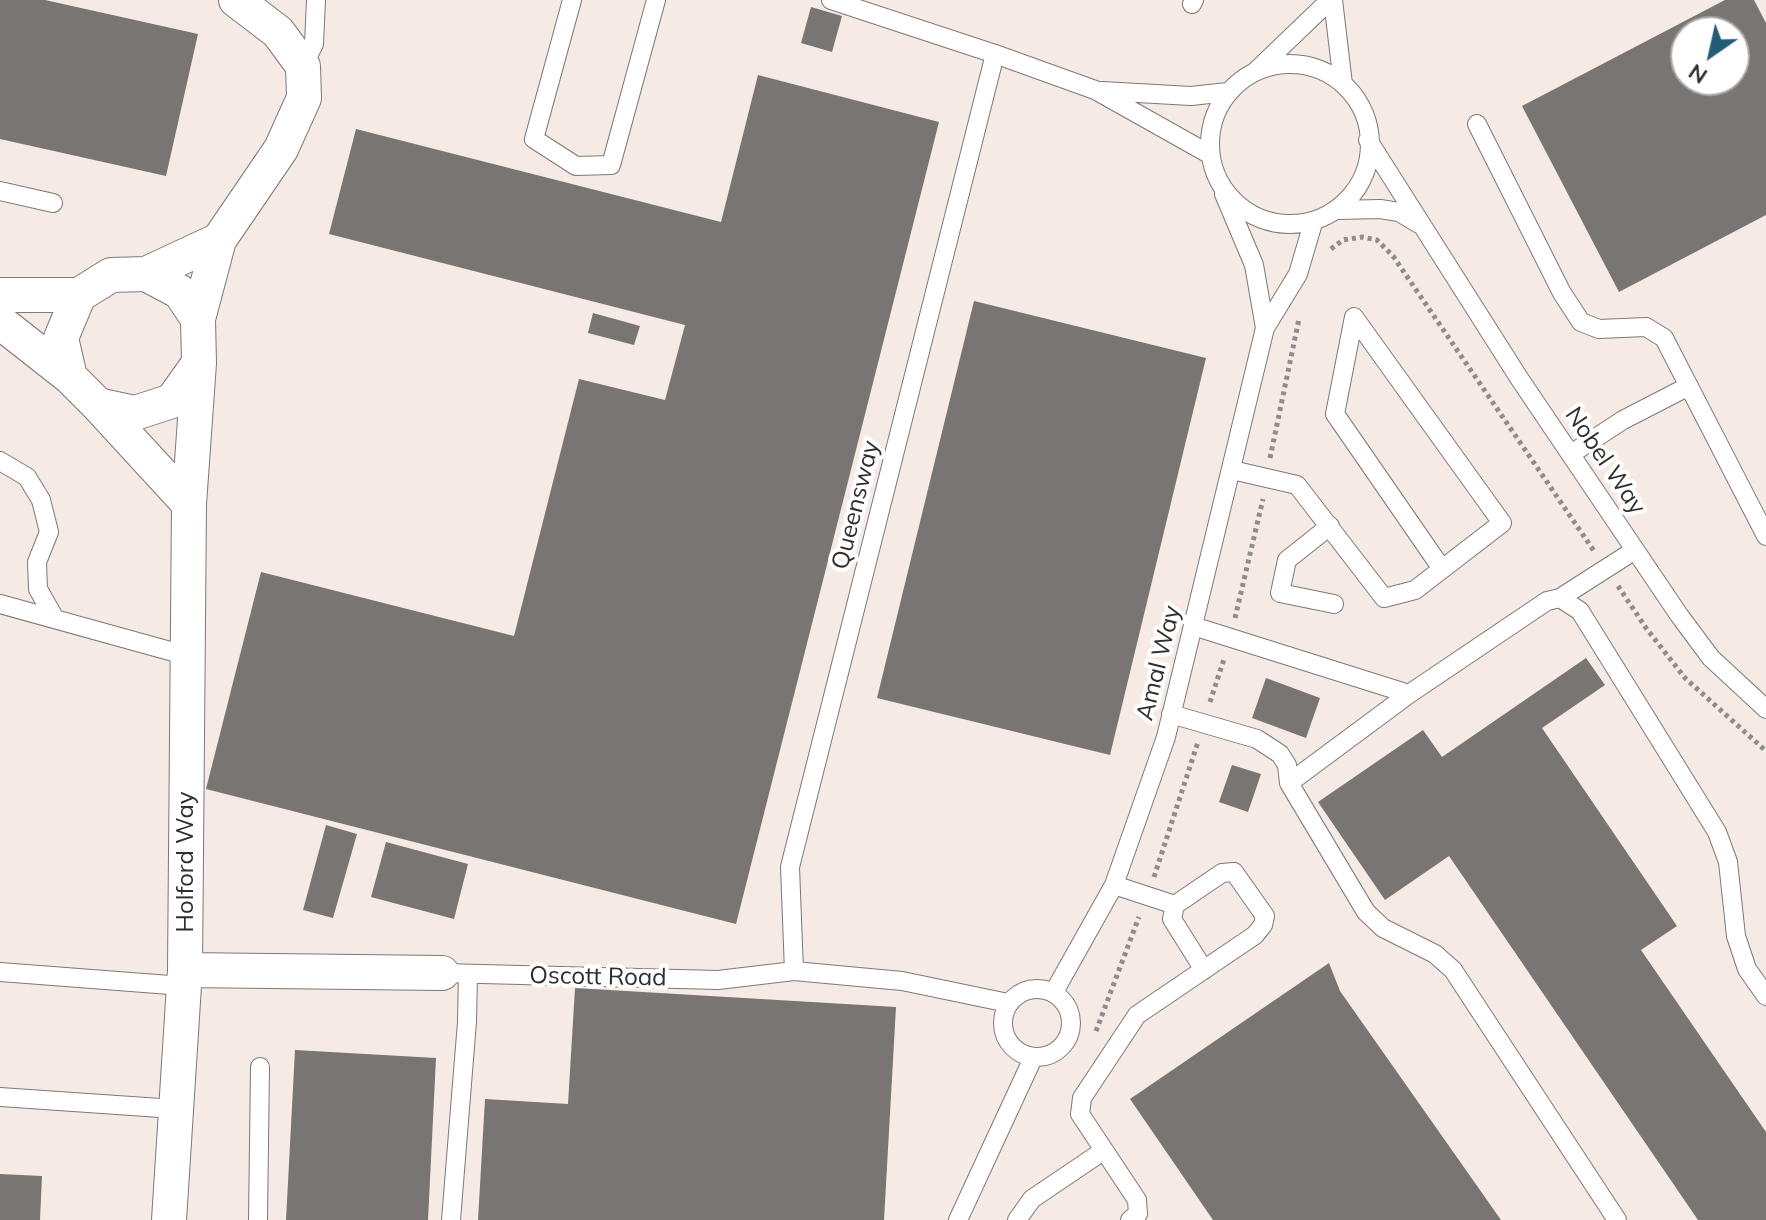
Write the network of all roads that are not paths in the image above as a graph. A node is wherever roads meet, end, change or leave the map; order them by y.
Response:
1 (236, 0) edge
2 (316, 0) edge
3 (572, 0) edge
4 (656, 0) edge
5 (831, 0) edge
6 (1332, 0) edge
7 (995, 54) junction
8 (303, 66) junction
9 (1256, 71) junction
10 (1343, 84) junction
11 (1095, 90) junction
12 (1228, 92) junction
13 (1477, 124) dead end
14 (1368, 140) junction
15 (1209, 154) junction
16 (1222, 189) junction
17 (0, 191) edge
18 (53, 203) dead end
19 (1337, 210) junction
20 (1313, 223) junction
21 (1421, 226) junction
22 (219, 240) junction
23 (146, 274) junction
24 (0, 295) edge
25 (79, 295) junction
26 (198, 319) junction
27 (0, 322) edge
28 (1265, 328) junction
29 (199, 363) junction
30 (70, 377) junction
31 (1689, 386) junction
32 (98, 405) junction
33 (1571, 454) junction
34 (0, 461) edge
35 (1232, 470) junction
36 (189, 504) junction
37 (1330, 526) junction
38 (1766, 536) edge
39 (1635, 550) junction
40 (1442, 569) junction
41 (1560, 598) junction
42 (0, 604) edge
43 (1334, 604) dead end
44 (55, 619) junction
45 (1193, 626) junction
46 (188, 656) junction
47 (1409, 694) junction
48 (1766, 709) edge
49 (1171, 714) junction
50 (1289, 783) junction
51 (1114, 885) junction
52 (1175, 905) junction
53 (1204, 970) junction
54 (794, 971) junction
55 (0, 972) edge
56 (455, 973) junction
57 (184, 978) junction
58 (1054, 992) junction
59 (1766, 996) edge
60 (1008, 1003) junction
61 (1033, 1058) junction
62 (260, 1067) dead end
63 (0, 1097) edge
64 (175, 1109) junction
65 (1103, 1151) junction
66 (169, 1220) edge
67 (258, 1220) edge
68 (451, 1220) edge
69 (958, 1220) edge
70 (1017, 1220) edge
71 (1130, 1220) edge
72 (1617, 1220) edge

1 - 8 street
2 - 8 lane
3 - 4 lane
5 - 7 lane
6 - 9 lane
6 - 10 lane
7 - 11 lane
7 - 54 lane, Queensway
8 - 22 street
9 - 10 lane
9 - 12 lane
10 - 14 lane
11 - 12 lane
11 - 15 lane
12 - 15 lane
13 - 31 lane
14 - 19 lane
14 - 21 lane, Nobel Way
15 - 16 lane
16 - 20 lane
16 - 28 lane, Amal Way
17 - 18 lane
19 - 20 lane
19 - 21 lane
20 - 28 lane, Amal Way
21 - 33 lane, Nobel Way
22 - 23 street
22 - 26 street
23 - 25 street
23 - 26 street
24 - 25 street
25 - 30 street
26 - 29 street
27 - 30 street
28 - 35 lane, Amal Way
29 - 32 street
29 - 36 street, Holford Way
30 - 32 street
31 - 33 lane
31 - 38 lane
32 - 36 street
33 - 39 lane, Nobel Way
34 - 44 lane
35 - 37 lane
35 - 45 lane, Amal Way
36 - 46 street, Holford Way
37 - 40 lane
37 - 43 lane
39 - 41 lane
39 - 48 lane, Nobel Way
40 - 40 lane
41 - 47 lane
41 - 59 lane
42 - 44 lane
44 - 46 lane
45 - 47 lane
45 - 49 lane, Amal Way
46 - 57 street, Holford Way
47 - 50 lane
49 - 50 lane
49 - 51 lane, Amal Way
50 - 72 lane
51 - 52 lane
51 - 58 lane, Amal Way
52 - 53 lane
52 - 53 lane
53 - 65 lane
54 - 56 lane, Oscott Road
54 - 60 lane, Oscott Road
55 - 57 lane
56 - 57 street, Oscott Road
56 - 68 lane
57 - 64 street, Holford Way
58 - 60 lane
58 - 61 lane
60 - 61 lane
61 - 69 lane
62 - 67 lane
63 - 64 lane
64 - 66 street, Holford Way
65 - 70 lane
65 - 71 lane

